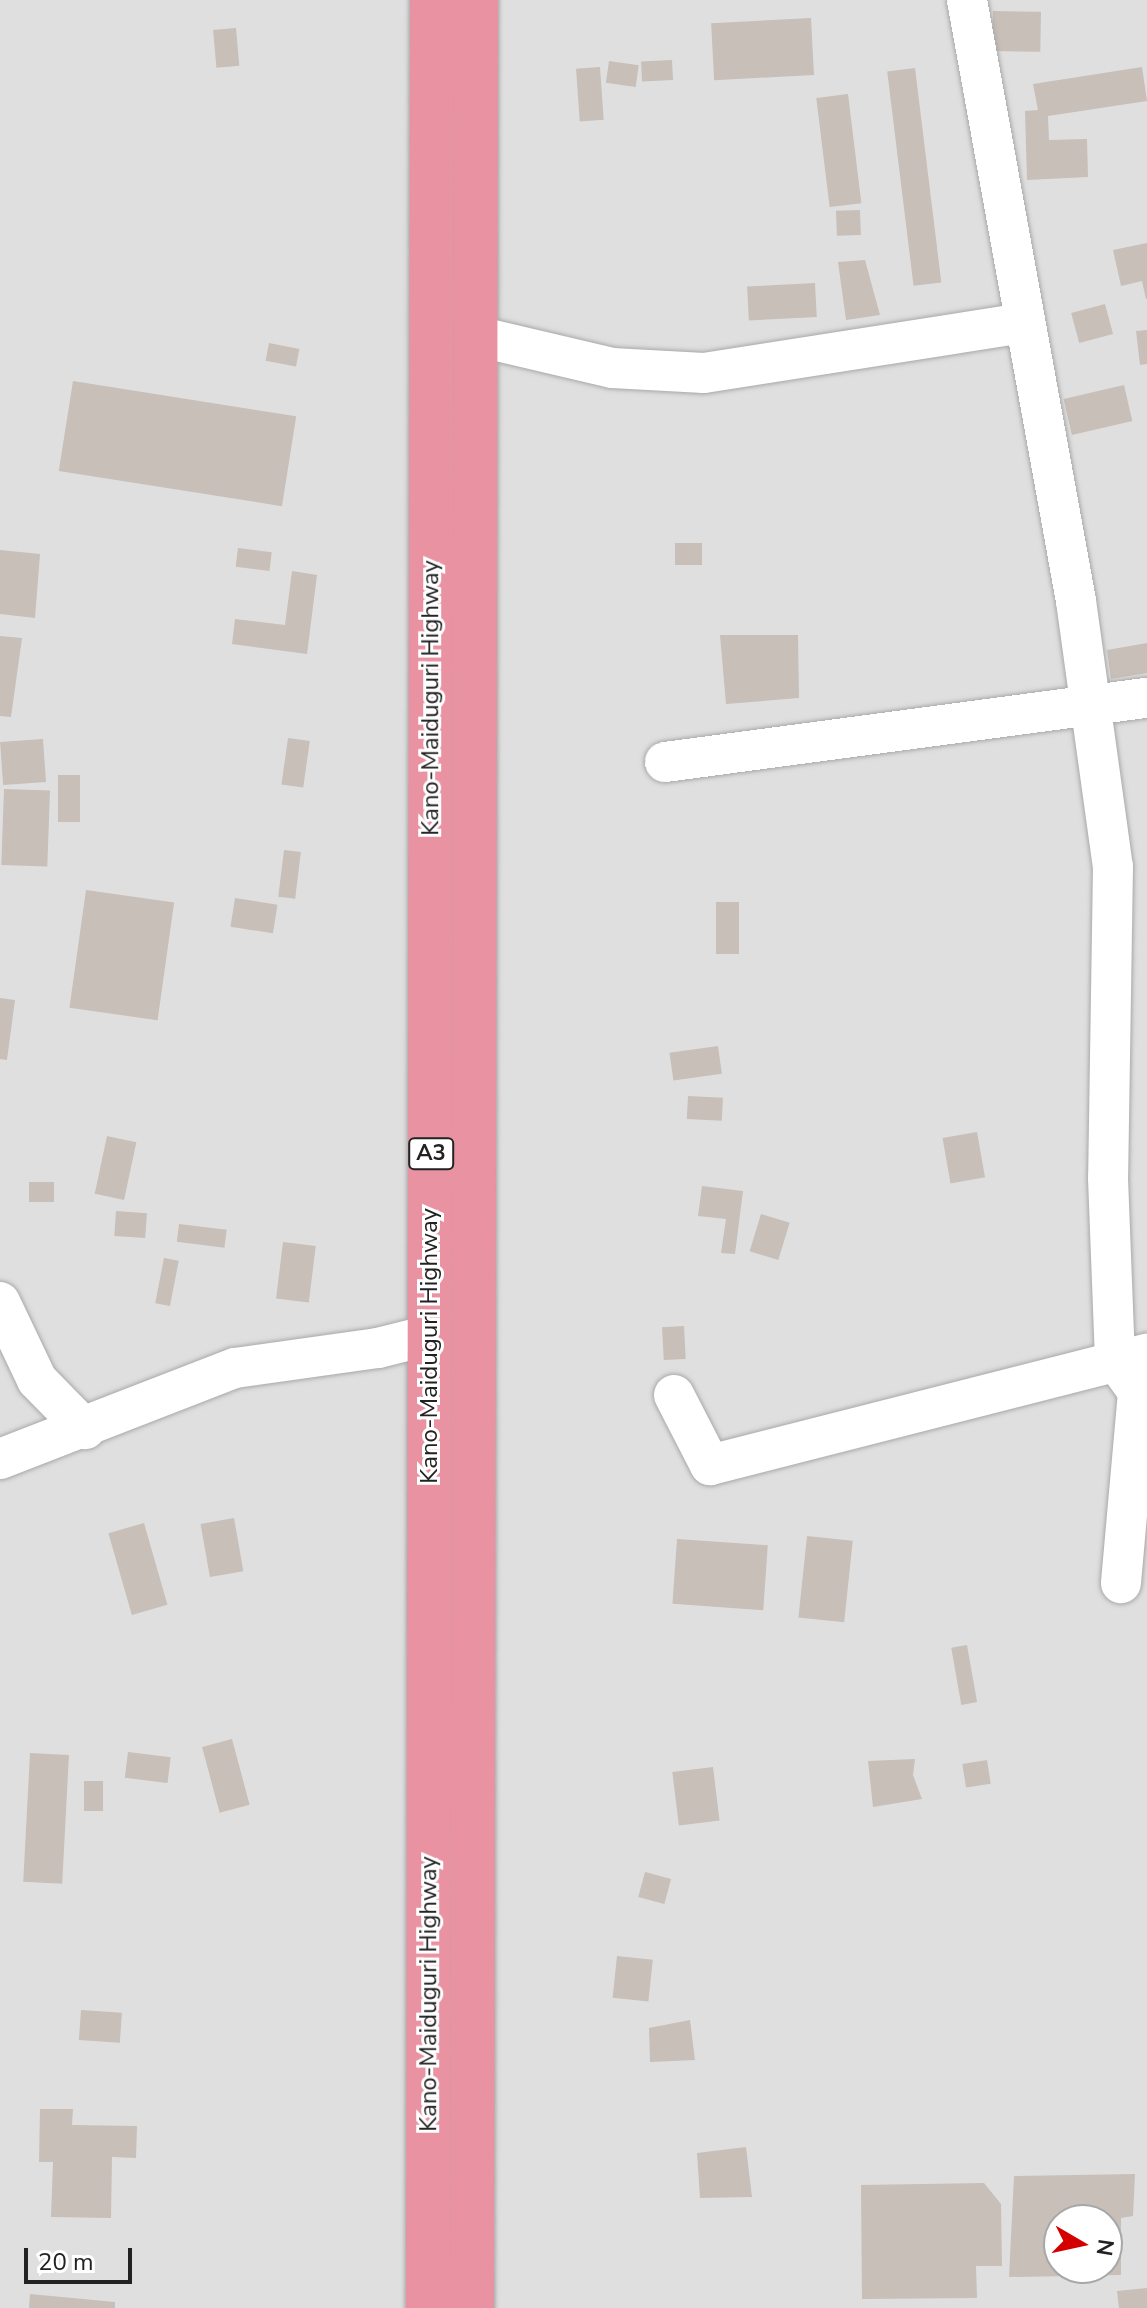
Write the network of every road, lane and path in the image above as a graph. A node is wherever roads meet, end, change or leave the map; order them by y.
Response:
1 (432, 0) edge
2 (476, 0) edge
3 (967, 0) edge
4 (1023, 323) junction
5 (476, 336) junction
6 (475, 603) junction
7 (431, 604) junction
8 (1147, 698) edge
9 (1090, 707) junction
10 (665, 762) dead end
11 (0, 1302) edge
12 (430, 1335) junction
13 (1131, 1357) edge
14 (674, 1395) dead end
15 (85, 1429) junction
16 (0, 1459) edge
17 (1121, 1583) dead end
18 (428, 2308) edge
19 (472, 2308) edge

1 - 7 highway, Kano-Maiduguri Highway / A3
2 - 5 highway, Kano-Maiduguri Highway / A3
3 - 4 street
4 - 5 street
4 - 9 street
5 - 6 highway, Kano-Maiduguri Highway / A3
6 - 7 highway
6 - 19 highway, Kano-Maiduguri Highway / A3
7 - 12 highway, Kano-Maiduguri Highway / A3
8 - 9 street
9 - 10 street
9 - 13 street
11 - 15 street
12 - 15 street
12 - 18 highway, Kano-Maiduguri Highway / A3
13 - 14 street
13 - 17 street
15 - 16 street

